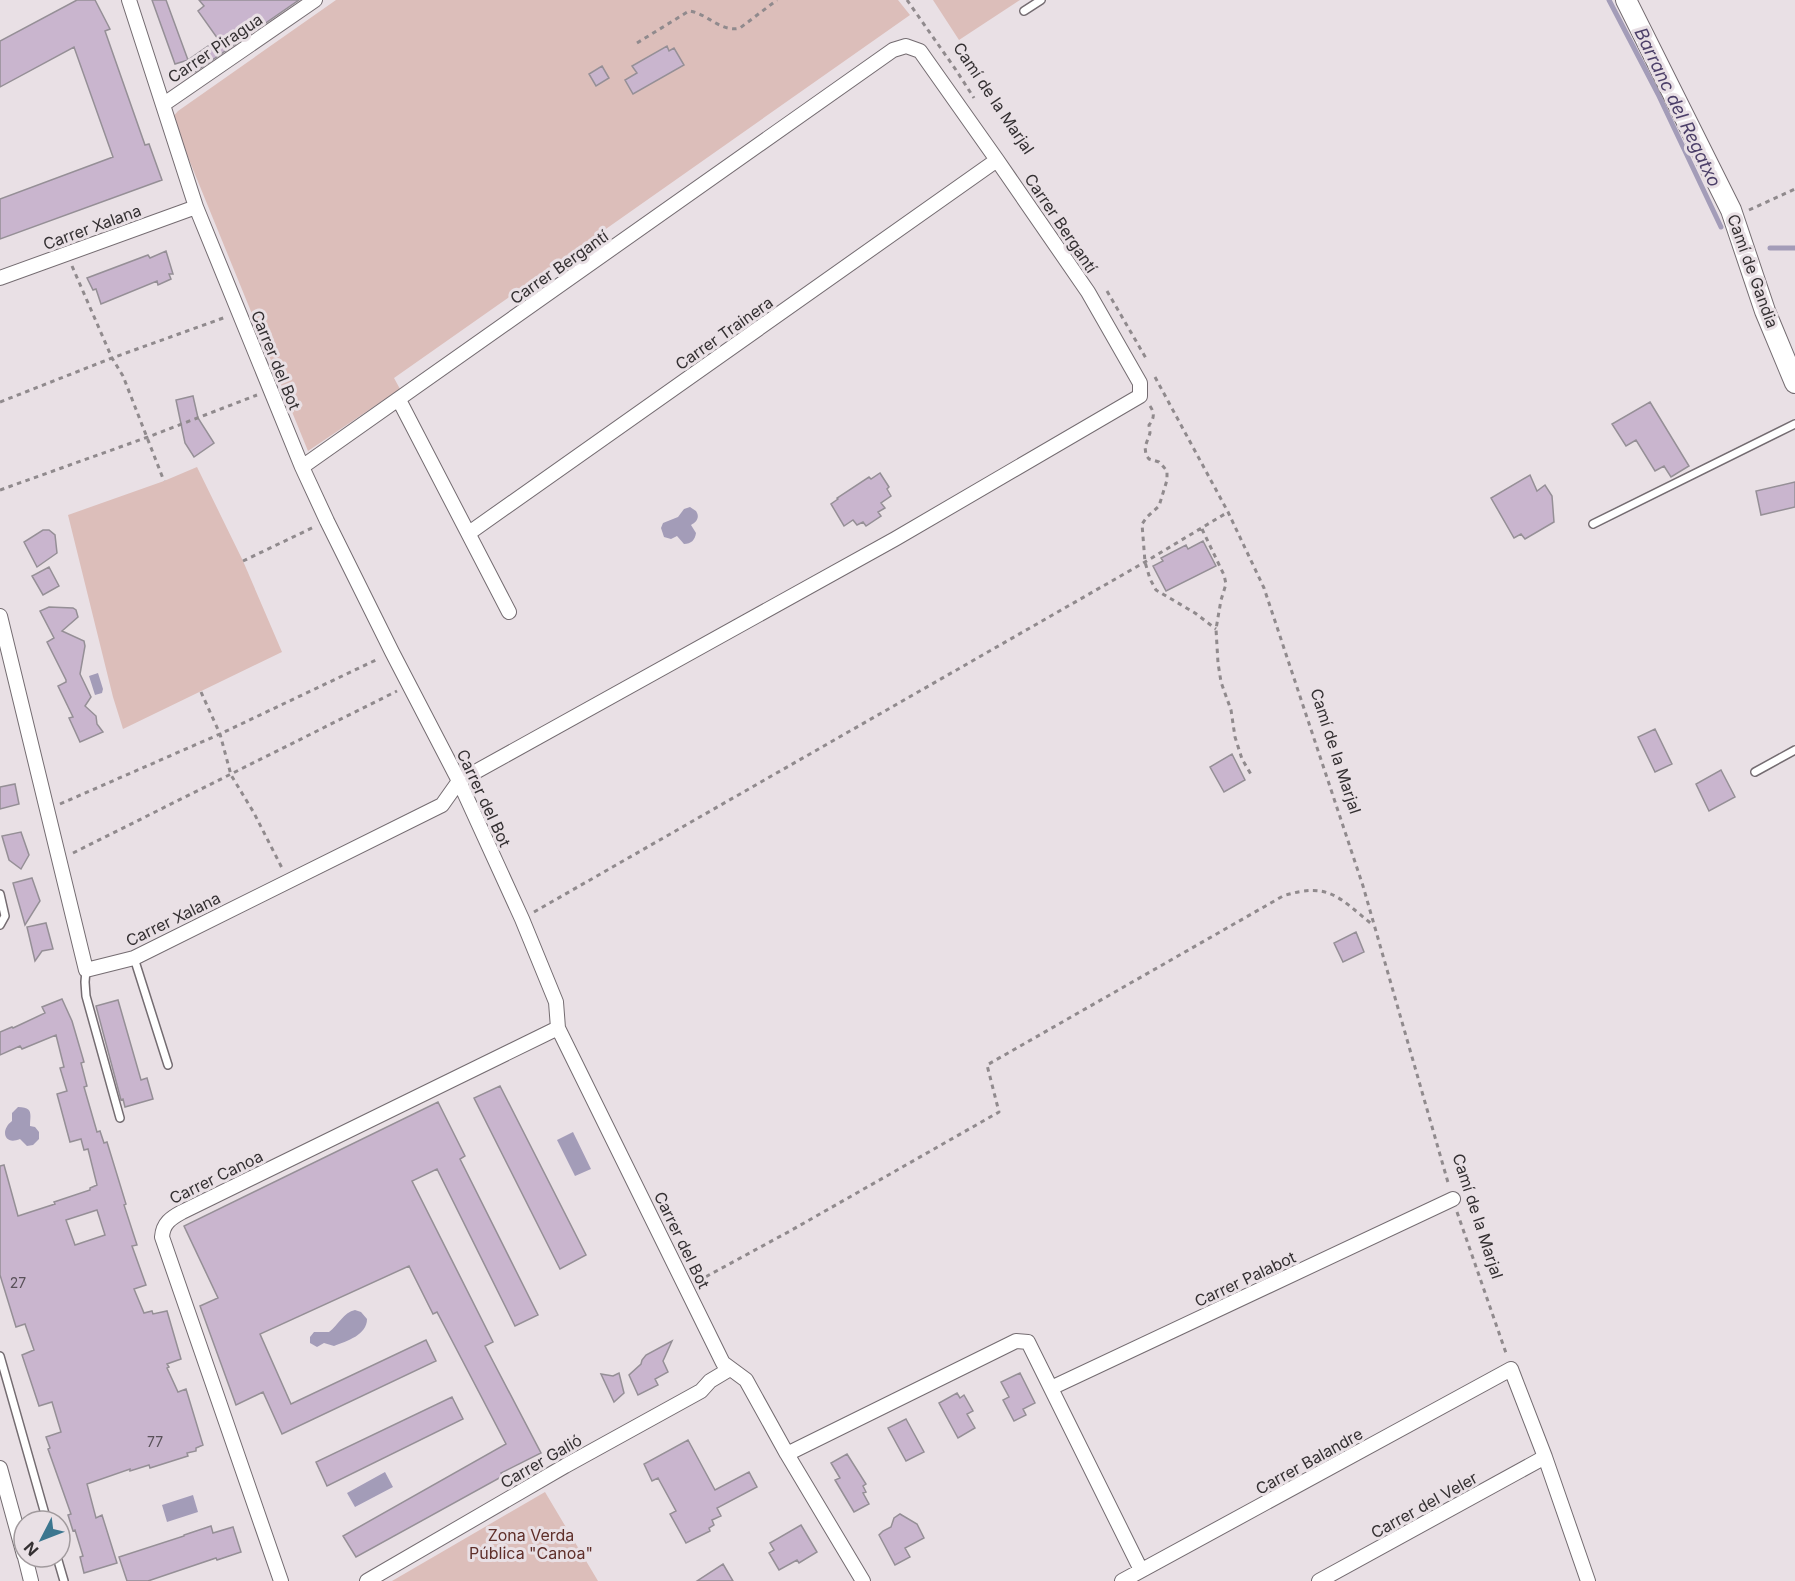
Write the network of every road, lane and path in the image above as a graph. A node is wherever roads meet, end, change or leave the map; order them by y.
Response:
1 (129, 0) edge
2 (315, 0) edge
3 (777, 0) edge
4 (907, 0) edge
5 (1041, 0) edge
6 (1626, 0) edge
7 (1024, 11) dead end
8 (637, 44) dead end
9 (974, 99) dead end
10 (164, 104) junction
11 (997, 160) junction
12 (1795, 189) edge
13 (196, 207) junction
14 (1734, 217) junction
15 (1068, 233) dead end
16 (66, 253) junction
17 (1091, 267) dead end
18 (0, 278) edge
19 (1102, 283) dead end
20 (239, 312) junction
21 (112, 358) junction
22 (1148, 362) dead end
23 (1153, 373) dead end
24 (1795, 383) edge
25 (270, 389) junction
26 (1140, 396) junction
27 (399, 400) junction
28 (0, 402) edge
29 (1795, 424) edge
30 (148, 437) junction
31 (302, 467) junction
32 (164, 482) dead end
33 (0, 490) edge
34 (1228, 512) junction
35 (327, 521) junction
36 (1593, 524) dead end
37 (1202, 529) junction
38 (469, 533) junction
39 (243, 561) dead end
40 (1145, 562) junction
41 (509, 612) dead end
42 (0, 616) edge
43 (1216, 629) junction
44 (392, 652) junction
45 (410, 685) junction
46 (201, 692) dead end
47 (220, 734) junction
48 (1795, 750) edge
49 (1755, 772) dead end
50 (231, 775) junction
51 (1252, 776) dead end
52 (459, 781) junction
53 (47, 810) junction
54 (59, 860) junction
55 (288, 881) junction
56 (0, 894) edge
57 (522, 919) junction
58 (0, 925) edge
59 (1375, 926) junction
60 (134, 958) junction
61 (86, 970) junction
62 (558, 1028) junction
63 (168, 1065) dead end
64 (120, 1118) dead end
65 (1453, 1199) junction
66 (687, 1287) junction
67 (0, 1356) edge
68 (730, 1369) junction
69 (1511, 1369) junction
70 (1051, 1388) junction
71 (787, 1455) junction
72 (1545, 1457) junction
73 (0, 1468) edge
74 (44, 1509) edge
75 (12, 1512) edge
76 (1141, 1570) junction
77 (281, 1581) edge
78 (367, 1581) edge
79 (863, 1581) edge
80 (1123, 1581) edge
81 (1319, 1581) edge
82 (1588, 1581) edge

1 - 10 street, Carrer del Bot
2 - 10 street, Carrer Piragua
3 - 8 path
4 - 9 path, Camí de la Marjal
5 - 7 lane
6 - 14 main road, Camí de Gandia
10 - 13 street, Carrer del Bot
11 - 26 street, Carrer Bergantí
11 - 27 street, Carrer Bergantí
11 - 38 street, Carrer Trainera
12 - 14 path
13 - 16 street, Carrer Xalana
13 - 20 street, Carrer del Bot
14 - 24 main road, Camí de Gandia
15 - 17 path
16 - 18 street, Carrer Xalana
16 - 21 path
19 - 22 path
20 - 21 path
20 - 25 street, Carrer del Bot
21 - 28 path
21 - 30 path
23 - 34 path, Camí de la Marjal
25 - 30 path
25 - 31 street, Carrer del Bot
26 - 40 path
26 - 52 street
27 - 31 street, Carrer Bergantí
27 - 38 street
29 - 36 lane
30 - 32 path
30 - 33 path
31 - 35 street, Carrer del Bot
34 - 37 path
34 - 59 path, Camí de la Marjal
35 - 39 path
35 - 44 street, Carrer del Bot
37 - 40 path
37 - 43 path
38 - 41 street
40 - 43 path
40 - 57 path
42 - 53 street
43 - 51 path
44 - 45 street, Carrer del Bot
44 - 47 path
45 - 50 path
45 - 52 street, Carrer del Bot
46 - 47 path
47 - 50 path
47 - 53 path
48 - 49 lane
50 - 54 path
50 - 55 path
52 - 55 street, Carrer Xalana
52 - 57 street, Carrer del Bot
53 - 54 street
54 - 61 street
55 - 60 street, Carrer Xalana
56 - 58 lane
57 - 62 street, Carrer del Bot
59 - 65 path, Camí de la Marjal
59 - 66 path
60 - 61 street, Carrer Xalana
60 - 63 lane
61 - 64 lane
62 - 66 street, Carrer del Bot
62 - 77 street, Carrer Canoa
65 - 69 path, Camí de la Marjal
65 - 70 street, Carrer Palabot
66 - 68 street, Carrer del Bot
67 - 74 lane
68 - 71 street, Carrer del Bot
68 - 78 street, Carrer Galió
69 - 72 street
69 - 76 street, Carrer Balandre
70 - 71 street
70 - 76 street
71 - 79 street, Carrer del Bot
72 - 81 street, Carrer del Veler
72 - 82 street
73 - 75 street
76 - 80 street, Carrer Balandre

